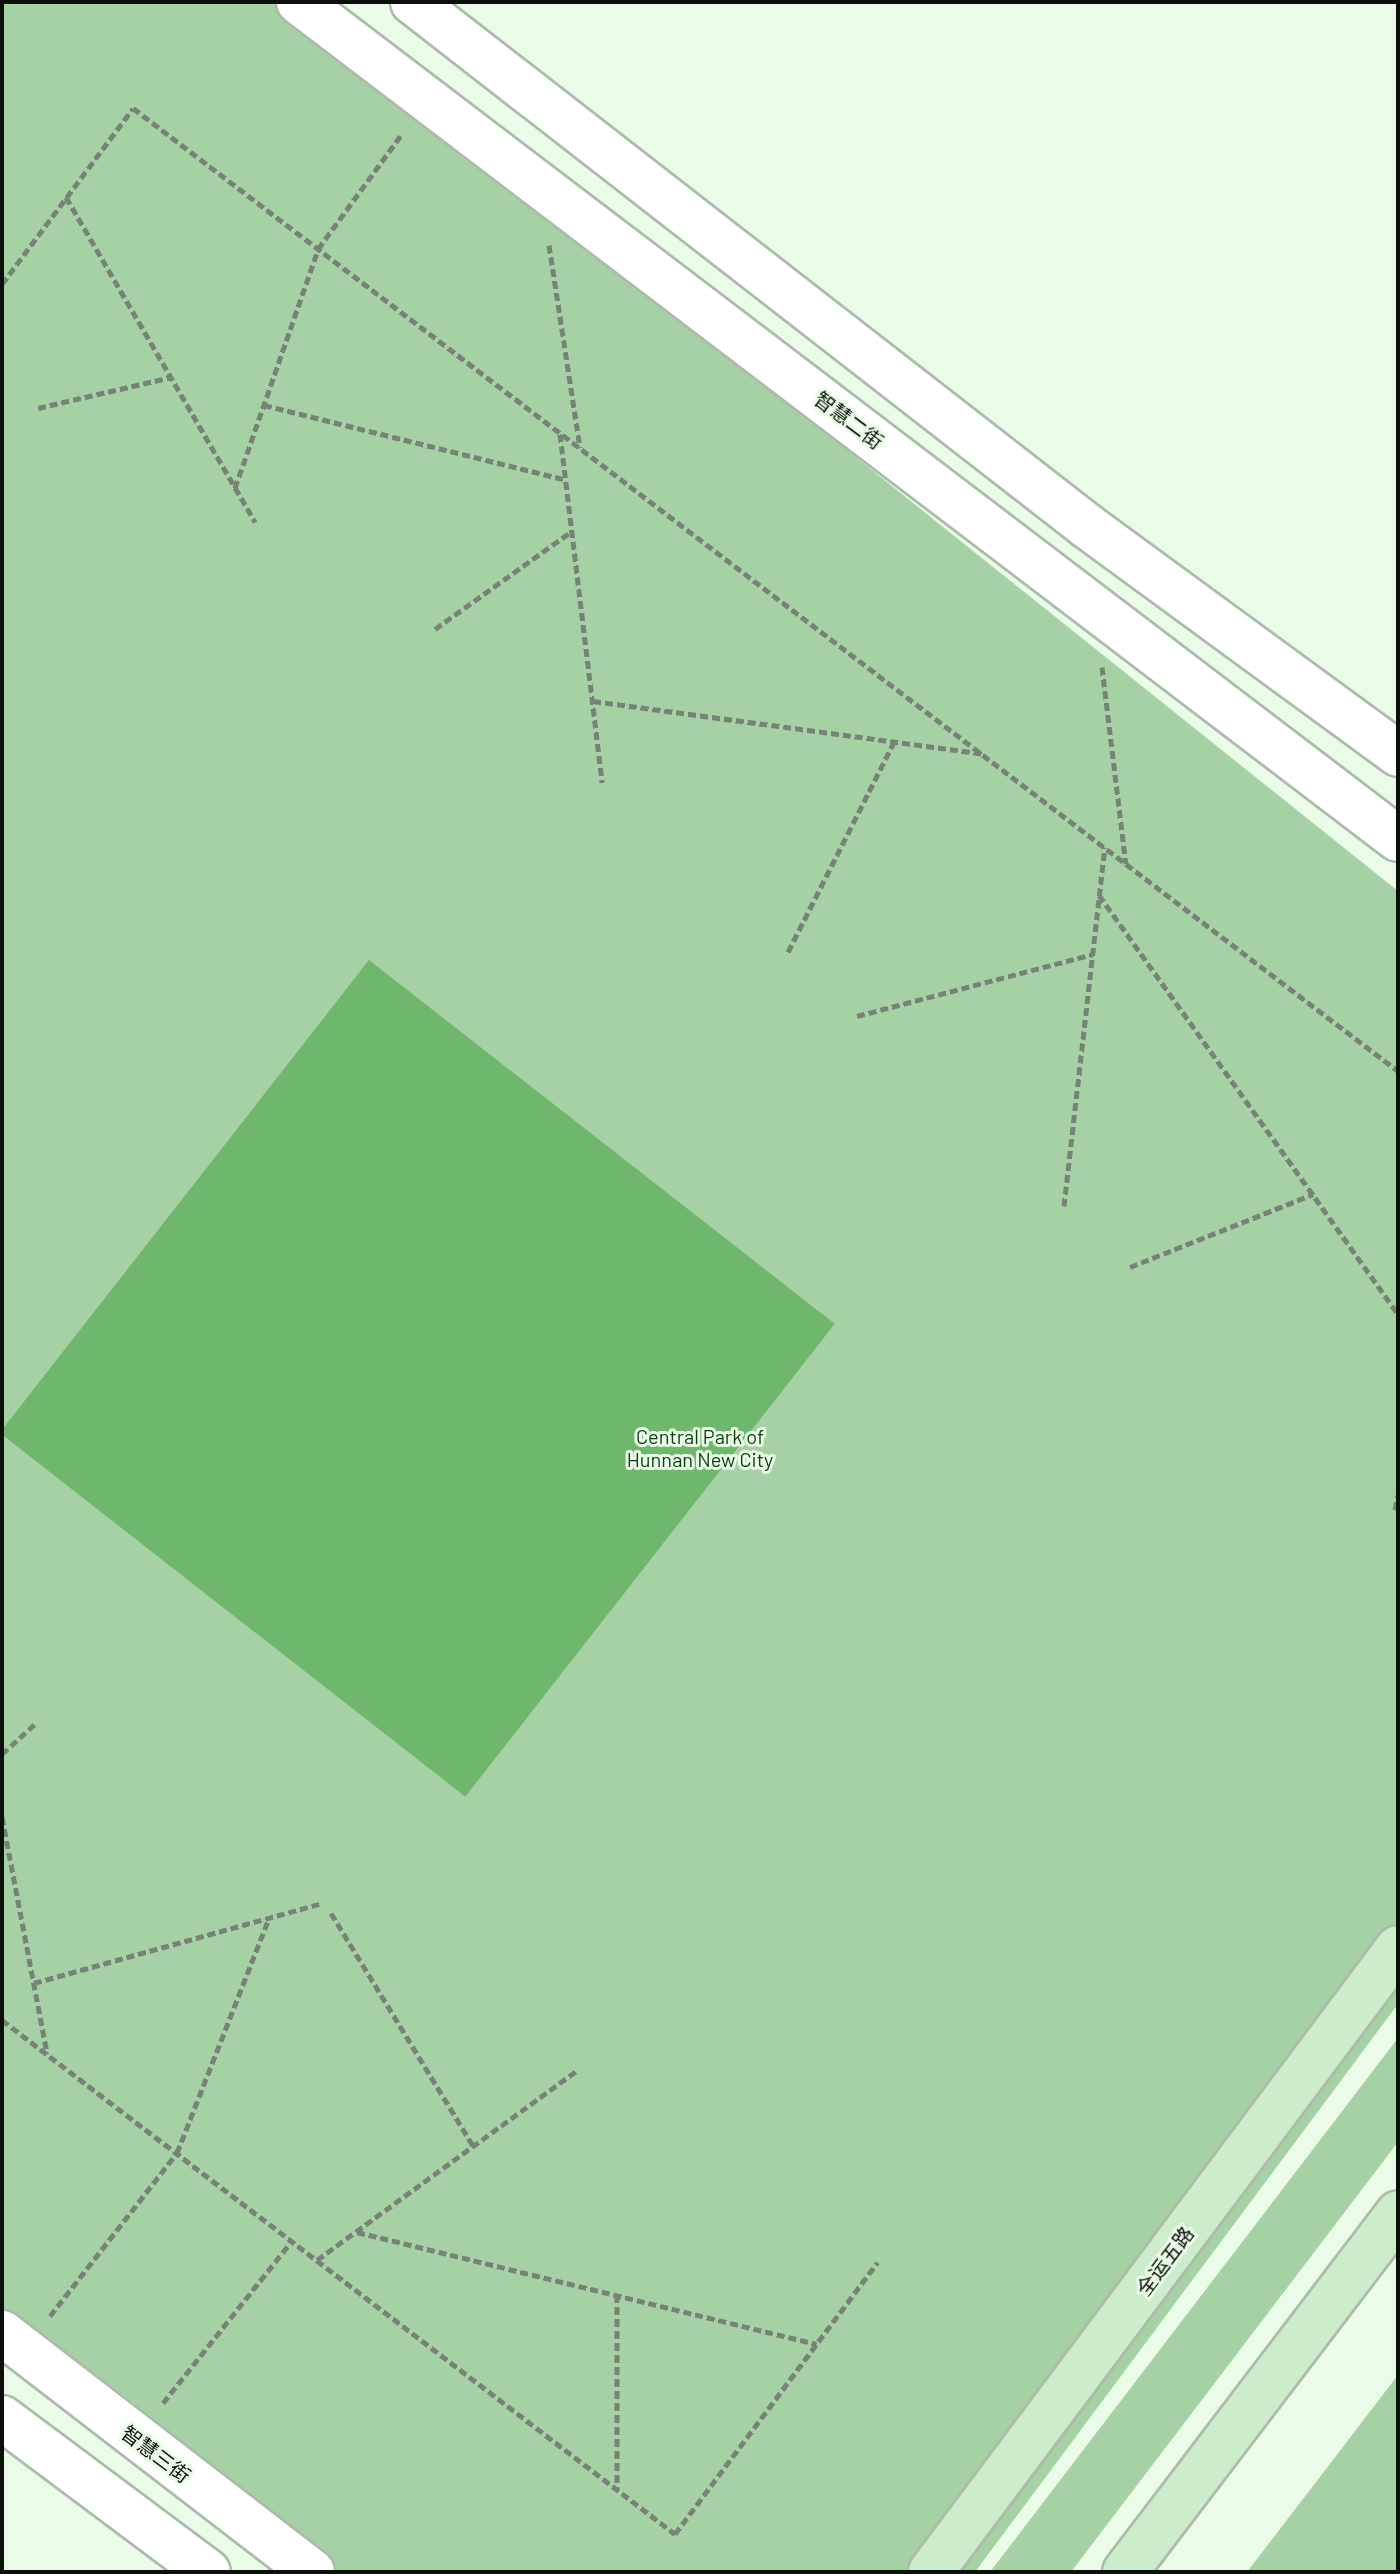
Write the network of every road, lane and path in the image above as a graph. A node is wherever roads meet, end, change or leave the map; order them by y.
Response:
1 (299, 2) edge
2 (413, 2) edge
3 (427, 99) junction
4 (540, 187) junction
5 (66, 197) junction
6 (318, 249) junction
7 (2, 284) edge
8 (171, 377) junction
9 (264, 405) junction
10 (38, 408) dead end
11 (560, 433) junction
12 (580, 449) junction
13 (566, 480) junction
14 (235, 488) junction
15 (255, 522) dead end
16 (572, 531) junction
17 (1094, 605) junction
18 (435, 629) dead end
19 (593, 701) junction
20 (894, 742) junction
21 (984, 754) junction
22 (1398, 754) edge
23 (602, 782) dead end
24 (1398, 839) edge
25 (1105, 846) junction
26 (1127, 865) junction
27 (1099, 895) junction
28 (788, 952) dead end
29 (1093, 954) junction
30 (857, 1016) dead end
31 (1398, 1071) edge
32 (1313, 1194) junction
33 (1064, 1206) dead end
34 (1130, 1267) dead end
35 (1398, 1314) edge
36 (1398, 1495) edge
37 (1395, 1510) dead end
38 (36, 1723) dead end
39 (2, 1754) edge
40 (2, 1817) edge
41 (319, 1904) dead end
42 (331, 1913) dead end
43 (269, 1918) junction
44 (1398, 1948) edge
45 (34, 1983) junction
46 (2, 2020) edge
47 (47, 2054) junction
48 (578, 2070) dead end
49 (474, 2147) junction
50 (177, 2153) junction
51 (1398, 2213) edge
52 (357, 2232) junction
53 (292, 2241) junction
54 (317, 2260) junction
55 (878, 2262) dead end
56 (617, 2295) junction
57 (13, 2341) edge
58 (817, 2344) junction
59 (2, 2418) edge
60 (135, 2438) junction
61 (617, 2490) junction
62 (208, 2572) edge
63 (312, 2572) edge
64 (931, 2572) edge
65 (1125, 2572) edge

1 - 3 main road, 智慧二街
2 - 22 main road
3 - 4 main road, 智慧二街
3 - 6 path
4 - 12 path
4 - 17 main road, 智慧二街
5 - 6 path
5 - 7 path
5 - 8 path
6 - 9 path
6 - 11 path
8 - 10 path
8 - 14 path
9 - 13 path
9 - 14 path
11 - 12 path
11 - 13 path
12 - 21 path
13 - 16 path
14 - 15 path
16 - 18 path
16 - 19 path
17 - 24 main road, 智慧二街
17 - 26 path
19 - 20 path
19 - 23 path
20 - 21 path
20 - 28 path
21 - 25 path
25 - 26 path
25 - 27 path
26 - 31 path
27 - 29 path
27 - 32 path
29 - 30 path
29 - 33 path
32 - 34 path
32 - 35 path
36 - 37 path
38 - 39 path
40 - 45 path
41 - 43 path
42 - 49 path
43 - 45 path
43 - 50 path
44 - 64 main road, 全运五路
45 - 47 path
46 - 47 path
47 - 50 path
48 - 49 path
49 - 52 path
50 - 53 path
50 - 57 path
51 - 65 main road
52 - 54 path
52 - 56 path
53 - 54 path
53 - 60 path
54 - 61 path
55 - 58 path
56 - 58 path
56 - 61 path
57 - 60 main road, 智慧三街
58 - 61 path
59 - 62 main road
60 - 63 main road, 智慧三街

